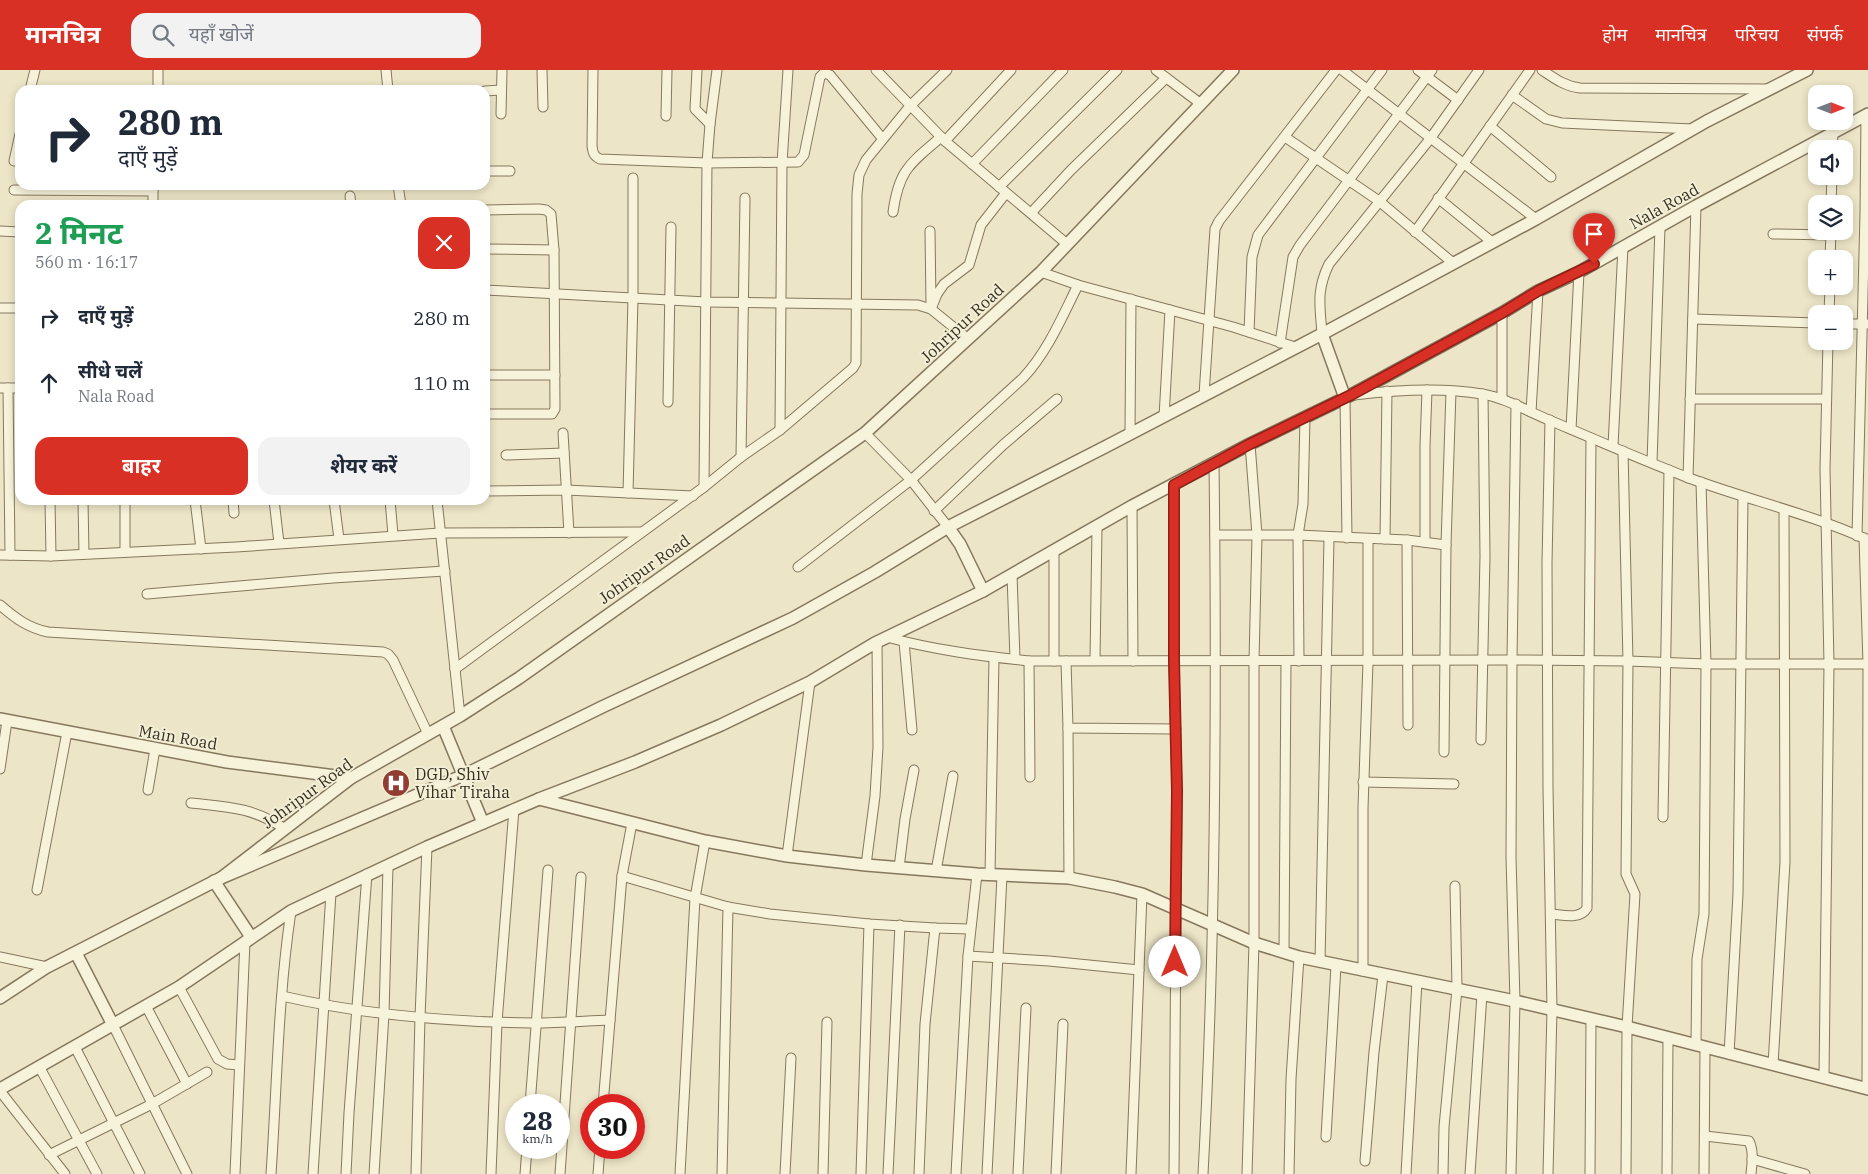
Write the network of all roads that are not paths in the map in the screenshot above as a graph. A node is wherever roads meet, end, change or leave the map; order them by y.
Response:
1 (35, 70) edge
2 (158, 70) edge
3 (386, 70) edge
4 (502, 70) edge
5 (542, 70) edge
6 (593, 70) edge
7 (668, 70) edge
8 (697, 70) edge
9 (717, 70) edge
10 (788, 70) edge
11 (889, 70) edge
12 (947, 70) edge
13 (1011, 70) edge
14 (1063, 70) edge
15 (1117, 70) edge
16 (1156, 70) edge
17 (1233, 70) edge
18 (1336, 70) edge
19 (1342, 70) edge
20 (1382, 70) edge
21 (1418, 70) edge
22 (1479, 70) edge
23 (1530, 70) edge
24 (1542, 70) edge
25 (1806, 70) edge
26 (1429, 73) edge
27 (879, 74) edge
28 (1166, 78) junction
29 (31, 85) edge
30 (158, 85) edge
31 (388, 85) edge
32 (1768, 89) junction
33 (501, 90) junction
34 (1368, 90) junction
35 (490, 91) edge
36 (1512, 95) junction
37 (1458, 100) junction
38 (1201, 104) junction
39 (910, 106) junction
40 (543, 107) dead end
41 (501, 114) dead end
42 (1398, 114) junction
43 (1867, 114) edge
44 (666, 116) dead end
45 (710, 124) junction
46 (1490, 126) junction
47 (1692, 129) junction
48 (1833, 133) junction
49 (1284, 137) junction
50 (882, 138) junction
51 (943, 139) junction
52 (1430, 139) junction
53 (1833, 140) edge
54 (15, 156) edge
55 (1315, 158) junction
56 (14, 161) dead end
57 (1464, 162) junction
58 (708, 163) junction
59 (782, 163) junction
60 (972, 164) junction
61 (510, 170) dead end
62 (490, 171) edge
63 (1551, 176) dead end
64 (633, 178) dead end
65 (1348, 180) junction
66 (1002, 190) junction
67 (745, 198) dead end
68 (1438, 198) junction
69 (1379, 201) junction
70 (1696, 206) junction
71 (490, 210) edge
72 (893, 212) dead end
73 (1030, 213) junction
74 (1536, 219) junction
75 (671, 227) dead end
76 (1660, 227) junction
77 (0, 231) edge
78 (930, 231) dead end
79 (15, 232) edge
80 (1415, 232) junction
81 (1808, 233) edge
82 (1773, 234) dead end
83 (1492, 242) junction
84 (1068, 244) junction
85 (1623, 247) junction
86 (490, 249) edge
87 (554, 250) junction
88 (1453, 263) junction
89 (1041, 272) junction
90 (1578, 272) junction
91 (1078, 285) junction
92 (490, 290) edge
93 (1538, 291) junction
94 (554, 293) junction
95 (633, 298) junction
96 (1131, 299) junction
97 (670, 300) junction
98 (706, 302) junction
99 (744, 302) junction
100 (781, 302) junction
101 (855, 304) junction
102 (0, 308) edge
103 (15, 308) edge
104 (931, 309) junction
105 (1170, 310) junction
106 (1502, 313) junction
107 (1693, 319) junction
108 (1208, 320) junction
109 (1808, 323) edge
110 (1865, 324) edge
111 (1248, 332) junction
112 (1322, 334) junction
113 (968, 339) junction
114 (1280, 343) junction
115 (1296, 347) junction
116 (1828, 350) edge
117 (490, 375) edge
118 (555, 375) junction
119 (4, 388) edge
120 (1427, 390) junction
121 (1387, 391) junction
122 (1451, 391) junction
123 (1484, 394) junction
124 (1204, 395) junction
125 (1348, 397) junction
126 (1502, 399) junction
127 (1690, 399) junction
128 (1826, 399) junction
129 (1056, 400) dead end
130 (668, 402) dead end
131 (1516, 404) junction
132 (1531, 412) junction
133 (490, 414) edge
134 (1164, 417) junction
135 (1306, 417) junction
136 (1550, 420) junction
137 (1571, 429) junction
138 (780, 430) junction
139 (563, 433) dead end
140 (865, 433) junction
141 (1130, 434) junction
142 (1591, 438) junction
143 (1250, 444) junction
144 (1613, 446) junction
145 (1623, 451) junction
146 (564, 454) junction
147 (506, 455) dead end
148 (741, 458) junction
149 (1652, 462) junction
150 (1214, 463) junction
151 (1864, 465) edge
152 (1669, 470) junction
153 (1688, 478) junction
154 (911, 480) junction
155 (1701, 482) junction
156 (1174, 485) junction
157 (704, 487) junction
158 (566, 490) junction
159 (490, 491) edge
160 (628, 493) junction
161 (693, 496) junction
162 (1743, 496) junction
163 (50, 505) edge
164 (84, 505) edge
165 (125, 505) edge
166 (196, 505) edge
167 (233, 505) edge
168 (275, 505) edge
169 (335, 505) edge
170 (390, 505) edge
171 (437, 505) edge
172 (1132, 506) junction
173 (1784, 510) junction
174 (934, 511) junction
175 (234, 513) dead end
176 (1826, 524) junction
177 (948, 527) junction
178 (1098, 527) junction
179 (643, 532) junction
180 (440, 533) junction
181 (569, 533) junction
182 (393, 535) junction
183 (1214, 535) junction
184 (1257, 535) junction
185 (1298, 535) junction
186 (1329, 538) junction
187 (1347, 538) junction
188 (1863, 538) edge
189 (339, 539) junction
190 (1368, 539) junction
191 (1385, 539) junction
192 (1406, 540) junction
193 (1425, 542) junction
194 (279, 543) junction
195 (1446, 545) junction
196 (201, 548) junction
197 (1054, 550) junction
198 (125, 552) junction
199 (84, 554) junction
200 (0, 555) edge
201 (10, 555) junction
202 (51, 556) junction
203 (798, 566) dead end
204 (445, 571) junction
205 (1012, 575) junction
206 (983, 591) junction
207 (147, 594) dead end
208 (0, 605) edge
209 (882, 640) junction
210 (904, 642) junction
211 (994, 657) junction
212 (1015, 659) junction
213 (1095, 660) junction
214 (1512, 660) junction
215 (1029, 661) junction
216 (1054, 661) junction
217 (1066, 661) junction
218 (1133, 661) junction
219 (1174, 661) junction
220 (1214, 661) junction
221 (1254, 661) junction
222 (1286, 661) junction
223 (1299, 661) junction
224 (1408, 661) junction
225 (1445, 661) junction
226 (1484, 661) junction
227 (1549, 661) junction
228 (1628, 661) junction
229 (1326, 662) junction
230 (1368, 662) junction
231 (1589, 662) junction
232 (1665, 662) junction
233 (1742, 663) junction
234 (1706, 664) junction
235 (1785, 664) junction
236 (1829, 664) junction
237 (1868, 664) edge
238 (455, 669) junction
239 (810, 682) junction
240 (460, 716) junction
241 (4, 720) edge
242 (1408, 725) dead end
243 (442, 726) junction
244 (1068, 728) junction
245 (1176, 729) junction
246 (912, 730) dead end
247 (67, 732) junction
248 (428, 734) junction
249 (1481, 740) dead end
250 (155, 749) junction
251 (1444, 752) dead end
252 (0, 769) edge
253 (914, 770) dead end
254 (464, 775) junction
255 (953, 776) dead end
256 (1030, 777) dead end
257 (350, 778) junction
258 (1363, 782) junction
259 (1454, 784) dead end
260 (148, 790) dead end
261 (539, 799) junction
262 (191, 802) dead end
263 (514, 809) junction
264 (1663, 817) dead end
265 (483, 823) junction
266 (632, 823) junction
267 (284, 829) junction
268 (705, 841) junction
269 (427, 848) junction
270 (787, 856) junction
271 (866, 865) junction
272 (388, 866) junction
273 (899, 868) junction
274 (548, 870) dead end
275 (936, 871) junction
276 (367, 874) junction
277 (977, 874) junction
278 (996, 875) junction
279 (622, 876) junction
280 (581, 877) dead end
281 (1069, 878) junction
282 (218, 879) junction
283 (1455, 886) dead end
284 (36, 890) dead end
285 (331, 893) junction
286 (1142, 894) junction
287 (695, 898) junction
288 (728, 907) junction
289 (1175, 907) junction
290 (291, 911) junction
291 (1551, 914) junction
292 (869, 924) junction
293 (900, 925) junction
294 (1213, 926) junction
295 (936, 928) junction
296 (970, 929) junction
297 (247, 936) junction
298 (1254, 943) junction
299 (1284, 952) junction
300 (76, 953) junction
301 (968, 956) junction
302 (0, 957) edge
303 (1299, 957) junction
304 (998, 958) junction
305 (1320, 962) junction
306 (1336, 966) junction
307 (46, 967) junction
308 (1139, 970) junction
309 (1363, 971) junction
310 (1383, 975) junction
311 (1417, 981) junction
312 (179, 987) junction
313 (1457, 989) junction
314 (1482, 994) junction
315 (282, 996) junction
316 (0, 998) edge
317 (1515, 1001) junction
318 (146, 1006) junction
319 (324, 1006) junction
320 (1026, 1008) dead end
321 (358, 1010) junction
322 (1552, 1010) junction
323 (384, 1014) junction
324 (420, 1017) junction
325 (610, 1020) junction
326 (1591, 1020) junction
327 (570, 1021) junction
328 (497, 1022) junction
329 (827, 1022) dead end
330 (535, 1023) junction
331 (1063, 1024) dead end
332 (113, 1025) junction
333 (1627, 1027) junction
334 (1668, 1038) junction
335 (1700, 1046) junction
336 (75, 1047) junction
337 (1729, 1054) junction
338 (791, 1058) dead end
339 (239, 1065) junction
340 (1772, 1065) junction
341 (40, 1068) junction
342 (207, 1072) dead end
343 (1824, 1077) junction
344 (187, 1084) junction
345 (1868, 1089) edge
346 (0, 1090) edge
347 (531, 1094) edge
348 (604, 1094) edge
349 (152, 1104) junction
350 (114, 1123) junction
351 (1705, 1136) junction
352 (1326, 1137) dead end
353 (78, 1141) junction
354 (49, 1155) junction
355 (526, 1159) edge
356 (599, 1159) edge
357 (1752, 1159) junction
358 (1365, 1161) dead end
359 (65, 1174) edge
360 (97, 1174) edge
361 (140, 1174) edge
362 (187, 1174) edge
363 (235, 1174) edge
364 (271, 1174) edge
365 (313, 1174) edge
366 (346, 1174) edge
367 (374, 1174) edge
368 (416, 1174) edge
369 (491, 1174) edge
370 (525, 1174) edge
371 (560, 1174) edge
372 (598, 1174) edge
373 (680, 1174) edge
374 (722, 1174) edge
375 (785, 1174) edge
376 (823, 1174) edge
377 (861, 1174) edge
378 (888, 1174) edge
379 (919, 1174) edge
380 (956, 1174) edge
381 (987, 1174) edge
382 (1018, 1174) edge
383 (1056, 1174) edge
384 (1131, 1174) edge
385 (1174, 1174) edge
386 (1203, 1174) edge
387 (1247, 1174) edge
388 (1289, 1174) edge
389 (1406, 1174) edge
390 (1443, 1174) edge
391 (1470, 1174) edge
392 (1511, 1174) edge
393 (1548, 1174) edge
394 (1590, 1174) edge
395 (1626, 1174) edge
396 (1667, 1174) edge
397 (1704, 1174) edge
398 (1751, 1174) edge
399 (1805, 1174) edge

1 - 29 street
2 - 30 street
3 - 31 street
4 - 33 street
5 - 40 street
6 - 58 street
7 - 44 street
8 - 45 street
9 - 45 street
10 - 59 street
11 - 27 street
12 - 39 street
13 - 51 street
14 - 60 street
15 - 66 street
16 - 28 street
17 - 38 street, Johripur Road
18 - 49 street
19 - 34 street
20 - 34 street
21 - 26 street
22 - 37 street
23 - 36 street
24 - 32 street
25 - 32 street
26 - 37 street
26 - 42 street
27 - 39 street
28 - 38 street
28 - 73 street
32 - 47 street
33 - 35 street
33 - 41 street
34 - 42 street
34 - 55 street
36 - 46 street
36 - 47 street
37 - 52 street
38 - 84 street, Johripur Road
39 - 50 street
39 - 51 street
42 - 52 street
42 - 65 street
43 - 48 street, Nala Road
43 - 110 street
45 - 58 street
46 - 57 street
46 - 63 street
47 - 74 street
48 - 53 street
48 - 70 street, Nala Road
49 - 55 street
49 - 108 street
50 - 59 street
50 - 101 street
51 - 60 street
51 - 72 street
52 - 57 street
52 - 69 street
54 - 56 street
55 - 65 street
55 - 111 street
57 - 68 street
57 - 74 street
58 - 59 street
58 - 98 street
59 - 100 street
60 - 66 street
61 - 62 street
64 - 95 street
65 - 69 street
65 - 114 street
66 - 73 street
66 - 104 street
67 - 99 street
68 - 80 street
68 - 83 street
69 - 80 street
69 - 112 street
70 - 76 street, Nala Road
70 - 107 street
71 - 87 street
73 - 84 street
74 - 83 street
75 - 97 street
76 - 85 street, Nala Road
76 - 149 street
77 - 79 street
78 - 104 street
80 - 88 street
81 - 82 street
83 - 88 street
84 - 89 street, Johripur Road
85 - 90 street, Nala Road
85 - 144 street
86 - 87 street
87 - 94 street
88 - 112 street
89 - 91 street
89 - 113 street, Johripur Road
90 - 93 street, Nala Road
90 - 137 street
91 - 96 street
91 - 154 street
92 - 94 street
93 - 106 street, Nala Road
93 - 132 street
94 - 95 street
94 - 118 street
95 - 97 street
95 - 160 street
96 - 105 street
96 - 141 street
97 - 98 street
97 - 130 street
98 - 99 street
98 - 157 street
99 - 100 street
99 - 148 street
100 - 101 street
100 - 138 street
101 - 104 street
101 - 138 street
102 - 103 street
104 - 113 street
105 - 108 street
105 - 134 street
106 - 125 street, Nala Road
106 - 126 street
107 - 109 street
107 - 127 street
108 - 111 street
108 - 124 street
110 - 151 street
111 - 114 street
112 - 115 street
112 - 125 street
113 - 140 street, Johripur Road
114 - 115 street
115 - 124 street
116 - 128 street
117 - 118 street
118 - 133 street
119 - 201 street
120 - 121 street
120 - 122 street
120 - 193 street
121 - 125 street
121 - 191 street
122 - 123 street
122 - 195 street
123 - 126 street
123 - 226 street
124 - 134 street
125 - 135 street, Nala Road
125 - 187 street
126 - 131 street
127 - 128 street
127 - 153 street
128 - 176 street
129 - 174 street
131 - 132 street
131 - 214 street
132 - 136 street
134 - 141 street
135 - 143 street, Nala Road
135 - 185 street
136 - 137 street
136 - 227 street
137 - 142 street
138 - 148 street
139 - 146 street
140 - 154 street
140 - 240 street, Johripur Road
141 - 177 street
142 - 144 street
142 - 231 street
143 - 150 street, Nala Road
143 - 184 street
144 - 145 street
145 - 149 street
145 - 228 street
146 - 147 street
146 - 158 street
148 - 157 street
149 - 152 street
150 - 156 street, Nala Road
150 - 183 street
151 - 188 street
152 - 153 street
152 - 232 street
153 - 155 street
154 - 174 street
154 - 203 street
155 - 162 street
155 - 234 street
156 - 172 street, Nala Road
156 - 219 street
157 - 161 street
158 - 159 street
158 - 160 street
158 - 181 street
160 - 161 street
161 - 179 street
162 - 173 street
162 - 233 street
163 - 202 street
164 - 199 street
165 - 198 street
166 - 196 street
167 - 175 street
168 - 194 street
169 - 189 street
170 - 182 street
171 - 180 street
172 - 178 street, Nala Road
172 - 218 street
173 - 176 street
173 - 235 street
174 - 177 street
176 - 188 street
176 - 236 street
177 - 206 street
177 - 254 street
178 - 197 street, Nala Road
178 - 213 street
179 - 181 street
179 - 238 street
180 - 181 street
180 - 182 street
180 - 204 street
182 - 189 street
183 - 184 street
183 - 220 street
184 - 185 street
184 - 221 street
185 - 186 street
185 - 223 street
186 - 187 street
186 - 229 street
187 - 190 street
188 - 237 street
189 - 194 street
190 - 191 street
190 - 230 street
191 - 192 street
192 - 193 street
192 - 224 street
193 - 195 street
194 - 196 street
195 - 225 street
196 - 198 street
197 - 205 street, Nala Road
197 - 216 street
198 - 199 street
199 - 202 street
200 - 201 street
201 - 202 street
204 - 207 street
204 - 238 street
205 - 206 street, Nala Road
205 - 212 street
206 - 209 street, Nala Road
208 - 248 street
209 - 210 street
209 - 239 street, Nala Road
209 - 271 street
210 - 211 street
210 - 246 street
211 - 212 street
211 - 278 street
212 - 215 street
213 - 217 street
213 - 218 street
214 - 226 street
214 - 227 street
214 - 317 street
215 - 216 street
215 - 256 street
216 - 217 street
217 - 244 street
218 - 219 street
219 - 220 street
219 - 245 street
220 - 221 street
220 - 294 street
221 - 222 street
221 - 298 street
222 - 223 street
222 - 299 street
223 - 229 street
224 - 225 street
224 - 230 street
224 - 242 street
225 - 226 street
225 - 251 street
226 - 249 street
227 - 231 street
227 - 291 street
228 - 231 street
228 - 232 street
228 - 333 street
229 - 230 street
229 - 305 street
230 - 258 street
231 - 291 street
232 - 234 street
232 - 264 street
233 - 234 street
233 - 235 street
233 - 337 street
234 - 335 street
235 - 236 street
235 - 340 street
236 - 237 street
236 - 343 street
237 - 345 street
238 - 240 street
239 - 261 street, Nala Road
239 - 270 street
240 - 243 street, Johripur Road
241 - 247 street, Main Road
241 - 252 street
243 - 248 street, Johripur Road
243 - 254 street
244 - 245 street
244 - 281 street
245 - 289 street
247 - 250 street, Main Road
247 - 284 street
248 - 257 street, Johripur Road
250 - 257 street, Main Road
250 - 260 street
253 - 273 street
254 - 265 street
254 - 282 street
255 - 275 street
257 - 267 street, Johripur Road
258 - 259 street
258 - 309 street
261 - 263 street, Nala Road
261 - 266 street
262 - 267 street
263 - 265 street, Nala Road
263 - 328 street
265 - 269 street, Nala Road
266 - 268 street
266 - 279 street
267 - 282 street, Johripur Road
268 - 270 street
268 - 287 street
269 - 272 street, Nala Road
269 - 324 street
270 - 271 street
271 - 273 street
272 - 276 street, Nala Road
272 - 323 street
273 - 275 street
274 - 330 street
275 - 277 street
276 - 285 street, Nala Road
276 - 321 street
277 - 278 street
277 - 296 street
278 - 281 street
278 - 304 street
279 - 287 street
279 - 325 street
280 - 327 street
281 - 286 street
282 - 297 street
282 - 300 street, Johripur Road
283 - 313 street
285 - 290 street, Nala Road
285 - 319 street
286 - 289 street
286 - 308 street
287 - 288 street
287 - 373 street
288 - 292 street
288 - 374 street
289 - 294 street
289 - 385 street
290 - 297 street, Nala Road
290 - 315 street
291 - 322 street
292 - 293 street
292 - 377 street
293 - 295 street
293 - 378 street
294 - 298 street
294 - 386 street
295 - 296 street
295 - 379 street
296 - 301 street
297 - 312 street, Nala Road
297 - 339 street
298 - 299 street
298 - 387 street
299 - 303 street
300 - 307 street, Johripur Road
300 - 332 street
301 - 304 street
301 - 380 street
302 - 307 street
303 - 305 street
303 - 388 street
304 - 308 street
304 - 381 street
305 - 306 street
306 - 309 street
306 - 352 street
307 - 316 street, Johripur Road
308 - 384 street
309 - 310 street
310 - 311 street
310 - 358 street
311 - 313 street
311 - 389 street
312 - 318 street, Nala Road
312 - 339 street
313 - 314 street
313 - 390 street
314 - 317 street
314 - 391 street
315 - 319 street
315 - 364 street
317 - 322 street
317 - 392 street
318 - 332 street, Nala Road
318 - 344 street
319 - 321 street
319 - 365 street
320 - 382 street
321 - 323 street
321 - 366 street
322 - 326 street
322 - 393 street
323 - 324 street
323 - 367 street
324 - 328 street
324 - 368 street
325 - 327 street
325 - 348 street
326 - 333 street
326 - 394 street
327 - 330 street
327 - 371 street
328 - 330 street
328 - 369 street
329 - 376 street
330 - 347 street
331 - 383 street
332 - 336 street, Nala Road
332 - 349 street
333 - 334 street
333 - 395 street
334 - 335 street
334 - 396 street
335 - 337 street
335 - 351 street
336 - 341 street, Nala Road
336 - 350 street
337 - 340 street
338 - 375 street
339 - 363 street
340 - 343 street
341 - 346 street, Nala Road
341 - 353 street
342 - 344 street
343 - 345 street
344 - 349 street
346 - 354 street
349 - 350 street
349 - 362 street
350 - 353 street
350 - 361 street
351 - 357 street
351 - 397 street
353 - 354 street
353 - 360 street
354 - 359 street
355 - 370 street
356 - 372 street
357 - 398 street
357 - 399 street

